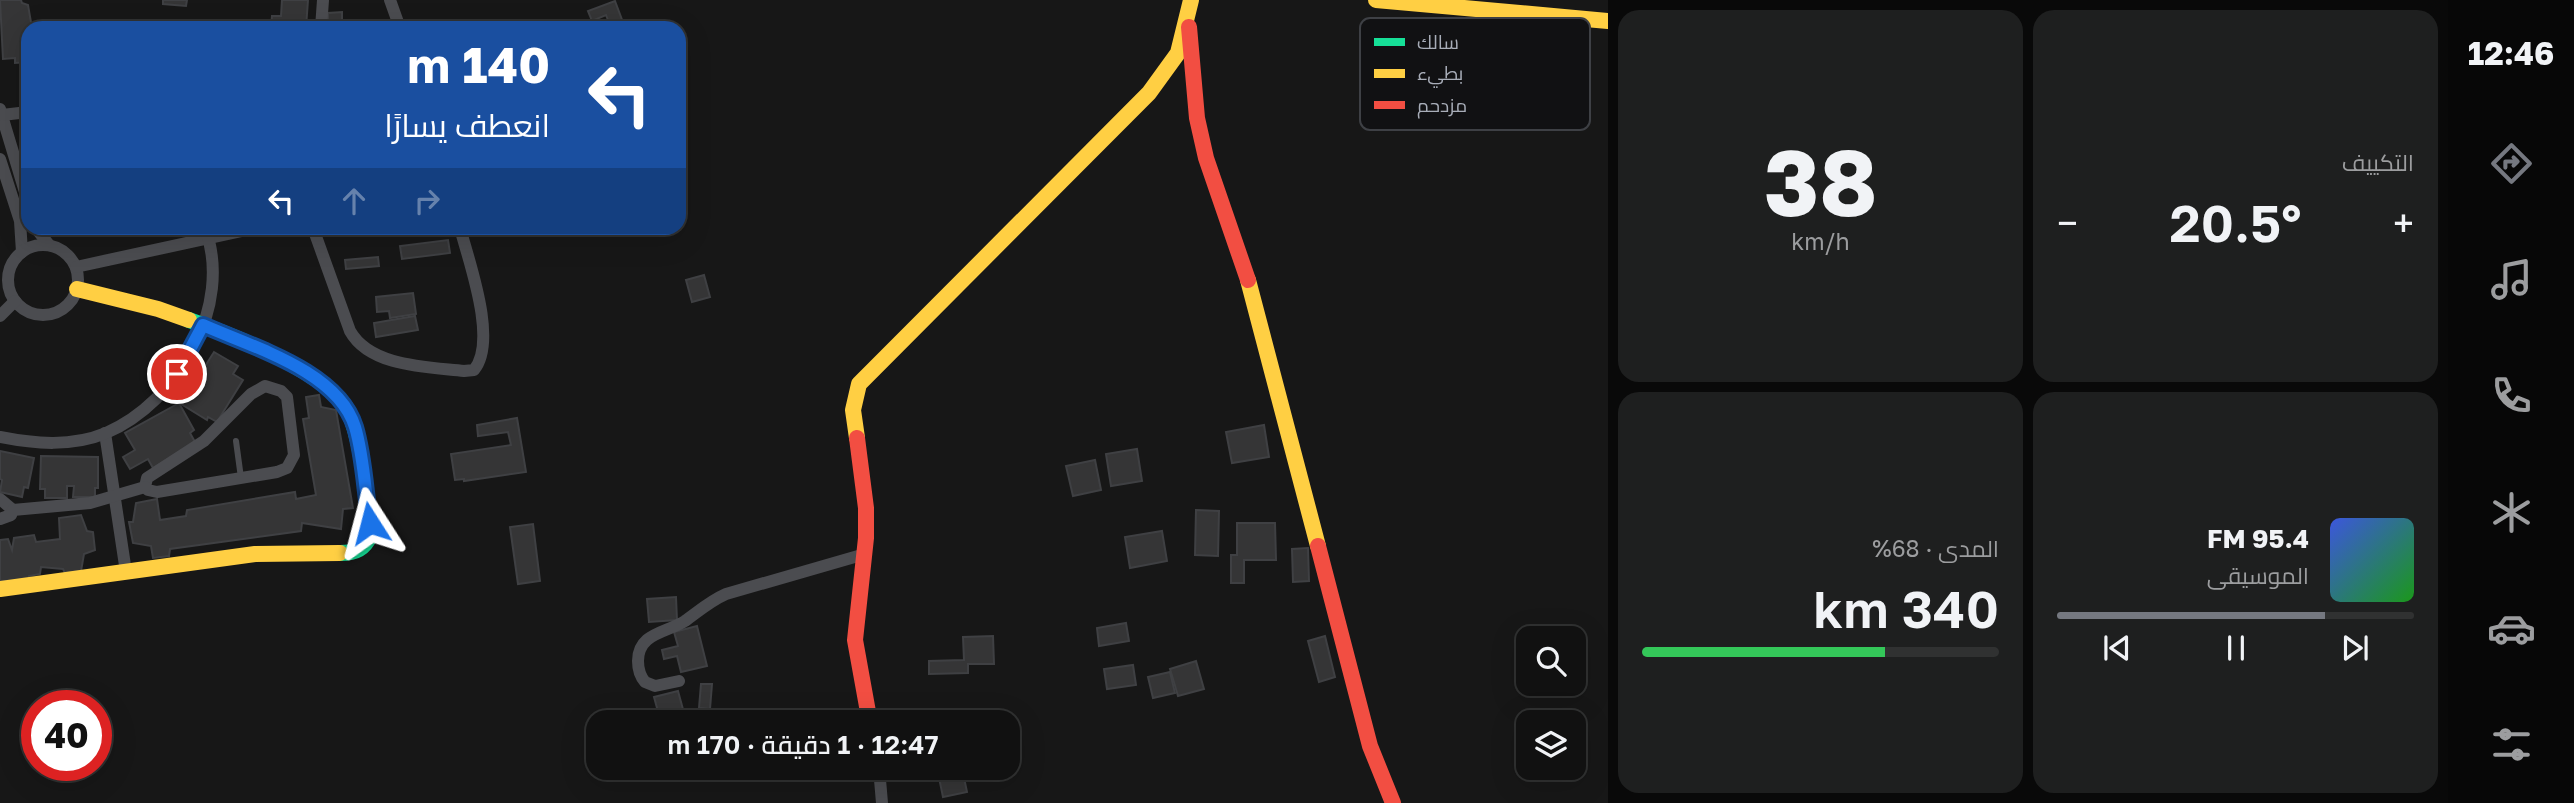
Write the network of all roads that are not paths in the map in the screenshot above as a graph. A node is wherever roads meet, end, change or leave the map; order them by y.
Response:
1 (323, 0) edge
2 (390, 0) edge
3 (1376, 0) edge
4 (1190, 6) edge
5 (1566, 18) edge
6 (1590, 20) edge
7 (322, 21) edge
8 (398, 21) edge
9 (1608, 22) edge
10 (1, 112) edge
11 (21, 112) edge
12 (0, 159) edge
13 (21, 179) edge
14 (41, 235) edge
15 (196, 235) edge
16 (207, 235) edge
17 (316, 235) edge
18 (462, 235) edge
19 (49, 245) junction
20 (22, 252) junction
21 (6, 260) edge
22 (76, 267) junction
23 (77, 289) junction
24 (15, 301) junction
25 (0, 316) edge
26 (203, 325) junction
27 (104, 433) junction
28 (0, 438) edge
29 (236, 441) dead end
30 (241, 478) junction
31 (145, 487) junction
32 (114, 497) junction
33 (0, 499) edge
34 (13, 510) junction
35 (0, 519) edge
36 (864, 554) junction
37 (126, 572) junction
38 (0, 589) edge
39 (678, 681) dead end
40 (868, 710) edge
41 (880, 780) edge
42 (882, 803) edge
43 (1393, 803) edge

1 - 7 street
2 - 8 street
3 - 5 street
4 - 36 street
4 - 43 street
6 - 9 street
10 - 11 street
10 - 13 street
12 - 20 street
14 - 19 street
15 - 22 street
16 - 26 street
17 - 18 street
19 - 20 street
19 - 22 street
20 - 21 street
21 - 24 street
22 - 23 street
23 - 24 street
23 - 26 street
24 - 25 street
26 - 27 street
26 - 37 street
27 - 28 street
27 - 32 street
29 - 30 lane
30 - 31 street
30 - 31 street
31 - 32 street
32 - 34 street
32 - 37 street
33 - 34 street
34 - 35 street
36 - 39 street
36 - 40 street
37 - 38 street
41 - 42 street

